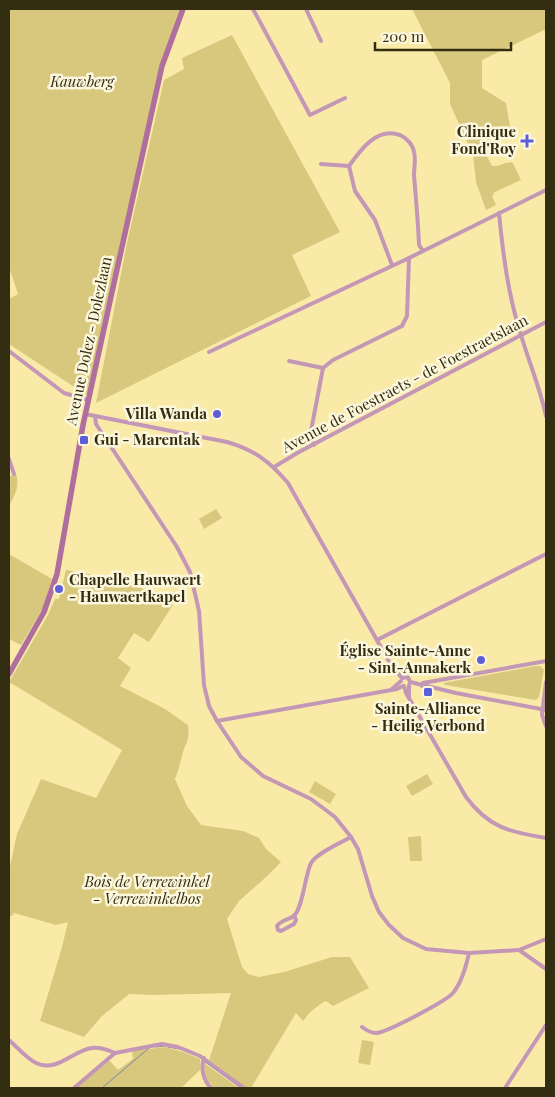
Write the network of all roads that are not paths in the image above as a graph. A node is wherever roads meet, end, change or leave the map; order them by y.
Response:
1 (183, 9) edge
2 (253, 9) edge
3 (306, 9) edge
4 (321, 41) dead end
5 (345, 98) dead end
6 (321, 164) dead end
7 (349, 166) junction
8 (546, 190) edge
9 (499, 213) junction
10 (423, 251) junction
11 (409, 258) junction
12 (392, 266) junction
13 (546, 322) edge
14 (521, 335) junction
15 (9, 351) edge
16 (209, 352) dead end
17 (289, 361) dead end
18 (323, 368) junction
19 (88, 400) junction
20 (85, 414) junction
21 (95, 416) junction
22 (546, 416) edge
23 (314, 445) junction
24 (9, 459) edge
25 (274, 467) junction
26 (14, 474) dead end
27 (546, 554) edge
28 (377, 640) junction
29 (546, 661) edge
30 (9, 671) edge
31 (401, 680) junction
32 (546, 682) edge
33 (410, 684) junction
34 (404, 686) junction
35 (422, 686) junction
36 (392, 688) junction
37 (409, 696) junction
38 (544, 710) edge
39 (217, 720) junction
40 (546, 726) edge
41 (351, 837) junction
42 (546, 838) edge
43 (294, 915) junction
44 (546, 939) edge
45 (519, 950) junction
46 (469, 953) junction
47 (546, 968) edge
48 (546, 1025) edge
49 (362, 1028) dead end
50 (9, 1040) edge
51 (115, 1053) junction
52 (204, 1058) junction
53 (74, 1088) edge
54 (211, 1088) edge
55 (244, 1088) edge
56 (505, 1088) edge

1 - 19 street, Avenue Dolez - Dolezlaan
2 - 5 street
3 - 4 street
6 - 7 street
7 - 10 street
7 - 12 street
8 - 9 street
9 - 10 street
9 - 14 street
10 - 11 street
11 - 12 street
11 - 18 street
12 - 16 street
13 - 14 street, Avenue de Foestraets - de Foestraetslaan
14 - 22 street
14 - 23 street, Avenue de Foestraets - de Foestraetslaan
15 - 19 street
17 - 18 street
18 - 23 street
19 - 20 street, Avenue Dolez - Dolezlaan
20 - 21 street
20 - 30 street, Avenue Dolez - Dolezlaan
21 - 25 street
21 - 39 street
23 - 25 street, Avenue de Foestraets - de Foestraetslaan
24 - 26 street
25 - 28 street
27 - 28 street
28 - 31 street
29 - 35 street
31 - 33 street
31 - 34 street
31 - 36 street
32 - 38 street
33 - 34 street
33 - 35 street
33 - 37 street
34 - 36 street
34 - 37 street
35 - 38 street
36 - 39 street
37 - 42 street
38 - 40 street
39 - 41 street
41 - 43 street
41 - 46 street
43 - 43 street
44 - 45 street
45 - 46 street
45 - 47 street
46 - 49 street
48 - 56 street
50 - 51 street
51 - 52 street
51 - 53 street
52 - 54 street
52 - 55 street

